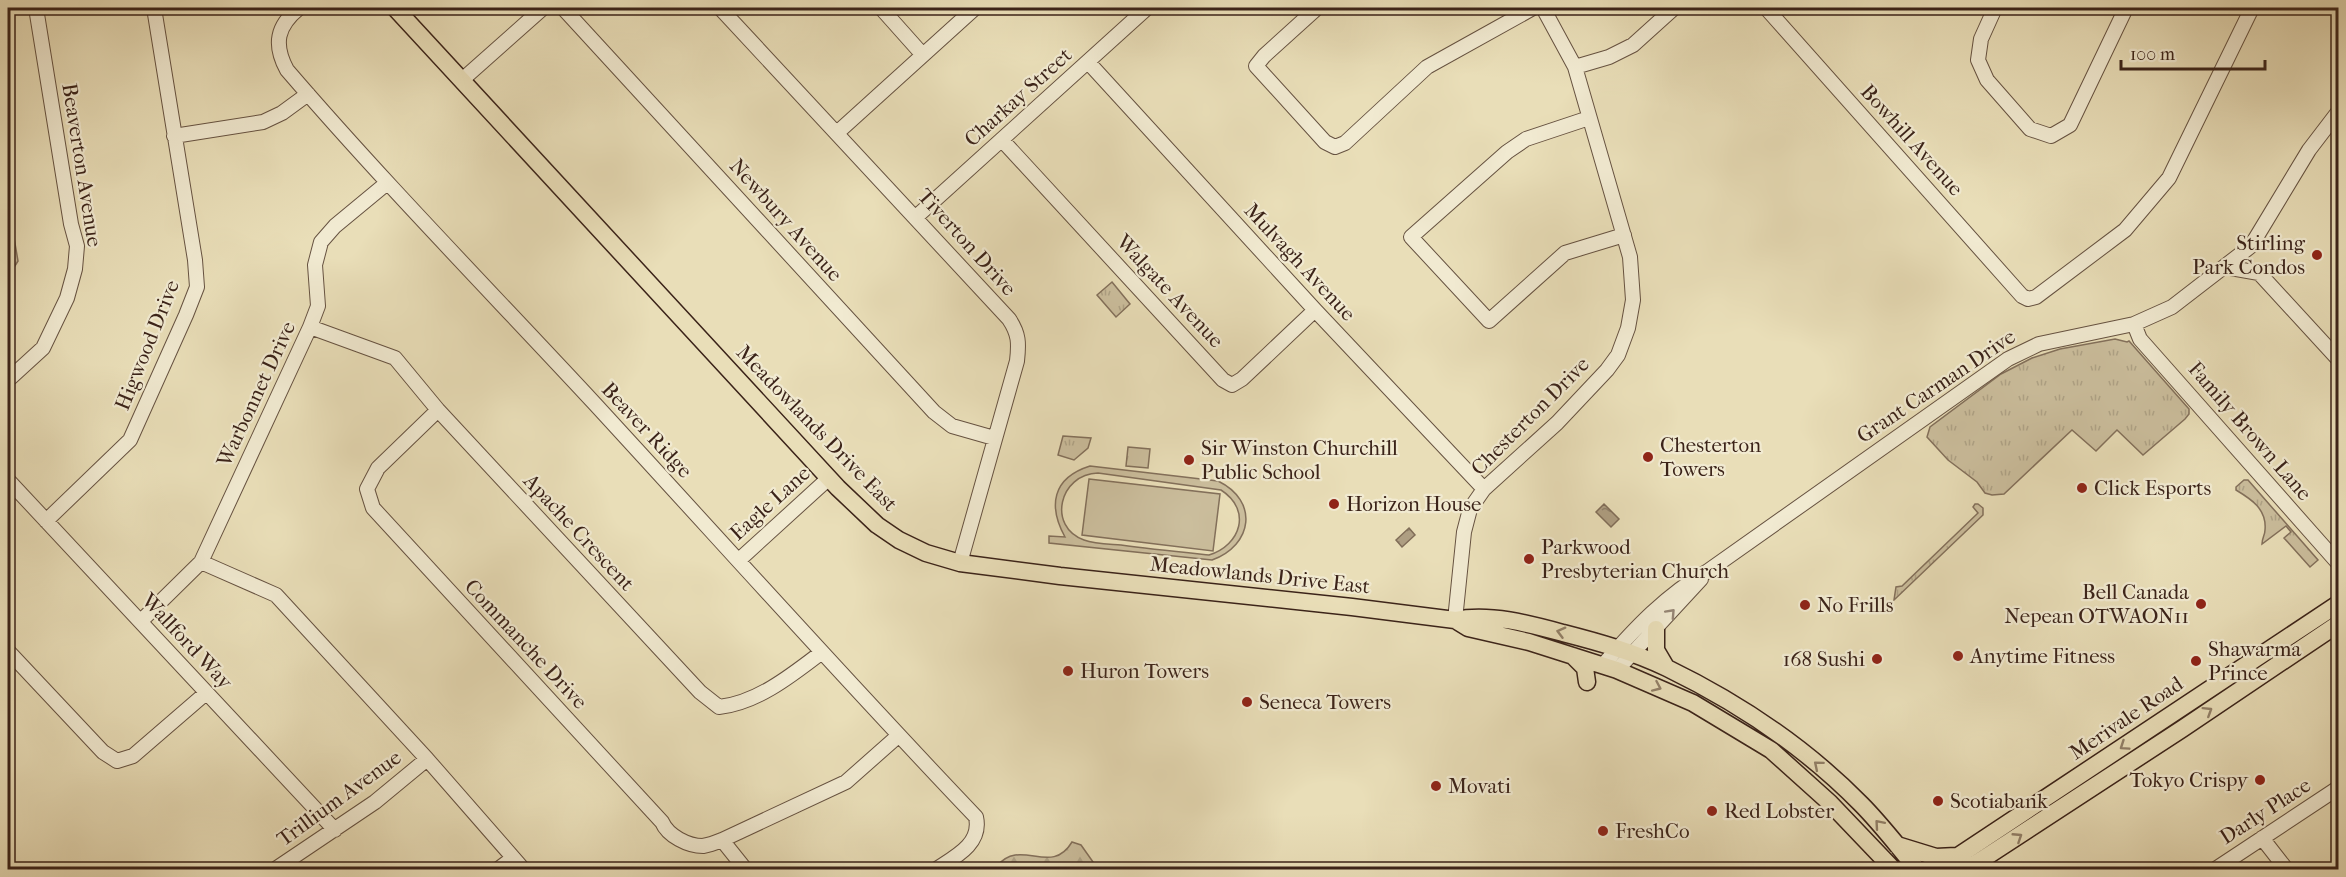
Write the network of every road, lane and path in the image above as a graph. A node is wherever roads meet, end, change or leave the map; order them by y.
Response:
1 (36, 8) edge
2 (154, 8) edge
3 (299, 8) edge
4 (396, 8) edge
5 (543, 8) edge
6 (563, 8) edge
7 (720, 8) edge
8 (881, 8) edge
9 (975, 8) edge
10 (1146, 8) edge
11 (1317, 8) edge
12 (1533, 8) edge
13 (1543, 8) edge
14 (1674, 8) edge
15 (1766, 8) edge
16 (1995, 8) edge
17 (2126, 8) edge
18 (2252, 8) edge
19 (922, 54) junction
20 (1088, 62) junction
21 (1575, 67) junction
22 (462, 80) junction
23 (308, 94) junction
24 (2338, 112) edge
25 (1589, 118) junction
26 (838, 132) junction
27 (174, 136) junction
28 (1002, 140) junction
29 (387, 183) junction
30 (916, 217) junction
31 (1624, 235) junction
32 (2251, 246) junction
33 (2225, 267) junction
34 (2259, 273) junction
35 (1316, 310) junction
36 (2134, 324) junction
37 (310, 327) junction
38 (2338, 359) edge
39 (8, 381) edge
40 (438, 410) junction
41 (994, 438) junction
42 (829, 478) junction
43 (8, 480) edge
44 (1484, 489) junction
45 (46, 521) junction
46 (739, 560) junction
47 (201, 562) junction
48 (960, 563) junction
49 (2338, 563) edge
50 (1708, 571) junction
51 (2338, 604) edge
52 (1455, 620) junction
53 (141, 621) junction
54 (2338, 624) edge
55 (1656, 629) junction
56 (8, 651) edge
57 (1625, 651) junction
58 (822, 652) junction
59 (1573, 655) junction
60 (1666, 667) junction
61 (1610, 668) junction
62 (1587, 682) dead end
63 (206, 693) junction
64 (898, 736) junction
65 (427, 759) junction
66 (2338, 788) edge
67 (335, 830) junction
68 (2262, 838) junction
69 (722, 840) junction
70 (1896, 844) junction
71 (1876, 849) junction
72 (513, 858) junction
73 (1966, 865) edge
74 (274, 870) edge
75 (497, 870) edge
76 (524, 870) edge
77 (746, 870) edge
78 (935, 870) edge
79 (1881, 870) edge
80 (1894, 870) edge
81 (1918, 870) edge
82 (1937, 870) edge
83 (2214, 870) edge
84 (2287, 870) edge

1 - 39 street, Beaverton Avenue
2 - 27 street, Higwood Drive
3 - 23 street, Beaver Ridge
4 - 22 main road, Meadowlands Drive East
5 - 22 street
6 - 41 street, Newbury Avenue
7 - 26 street, Tiverton Drive
8 - 19 street
9 - 19 street
10 - 20 street, Charkay Street
11 - 12 street
13 - 21 street, Chesterton Drive
14 - 21 street
15 - 18 street, Bowhill Avenue
16 - 17 street
19 - 26 street
20 - 28 street, Charkay Street
20 - 35 street, Mulvagh Avenue
21 - 25 street, Chesterton Drive
22 - 42 main road, Meadowlands Drive East
23 - 27 street
23 - 29 street, Beaver Ridge
24 - 32 street, Grant Carman Drive
25 - 31 street, Chesterton Drive
25 - 31 street
26 - 30 street, Tiverton Drive
27 - 45 street, Higwood Drive
28 - 30 street, Charkay Street
28 - 35 street, Walgate Avenue
29 - 37 street, Warbonnet Drive
29 - 46 street, Beaver Ridge
30 - 41 street, Tiverton Drive
31 - 44 street, Chesterton Drive
32 - 33 street, Grant Carman Drive
32 - 34 street
33 - 34 street
33 - 36 street, Grant Carman Drive
34 - 38 street
35 - 44 street, Mulvagh Avenue
36 - 49 street, Family Brown Lane
36 - 50 street, Grant Carman Drive
37 - 40 street, Apache Crescent
37 - 47 street, Warbonnet Drive
40 - 58 street, Apache Crescent
40 - 69 street, Commanche Drive
41 - 48 street, Tiverton Drive
42 - 46 street, Eagle Lane
42 - 48 main road, Meadowlands Drive East
43 - 45 street, Wallford Way
44 - 52 street, Chesterton Drive
45 - 53 street, Wallford Way
46 - 58 street, Beaver Ridge
47 - 53 street, Warbonnet Drive
47 - 65 street
48 - 52 main road, Meadowlands Drive East
55 -> 50 street, Grant Carman Drive
50 - 57 street, Grant Carman Drive
51 -> 73 main road, Merivale Road
57 -> 52 main road, Meadowlands Drive East
52 - 59 main road, Meadowlands Drive East
53 - 63 street, Wallford Way
73 -> 54 main road, Merivale Road
55 - 57 street, Grant Carman Drive
55 - 60 main road
56 - 63 street
57 - 60 main road, Meadowlands Drive East
57 - 61 street, Grant Carman Drive
58 - 64 street, Beaver Ridge
59 - 61 main road, Meadowlands Drive East
59 - 62 main road
70 -> 60 main road, Meadowlands Drive East
61 -> 71 main road, Meadowlands Drive East
63 - 67 street, Wallford Way
64 - 69 street, Commanche Drive
64 - 78 street, Beaver Ridge
65 - 67 street, Trillium Avenue
65 - 72 street
66 - 68 street, Darly Place
67 - 74 street, Trillium Avenue
68 - 83 street, Darly Place
68 - 84 street
69 - 77 street
70 - 73 main road
70 - 81 main road, Meadowlands Drive East
71 - 79 main road
71 - 80 main road, Meadowlands Drive East
72 - 75 street
72 - 76 street
73 - 82 main road, Merivale Road

